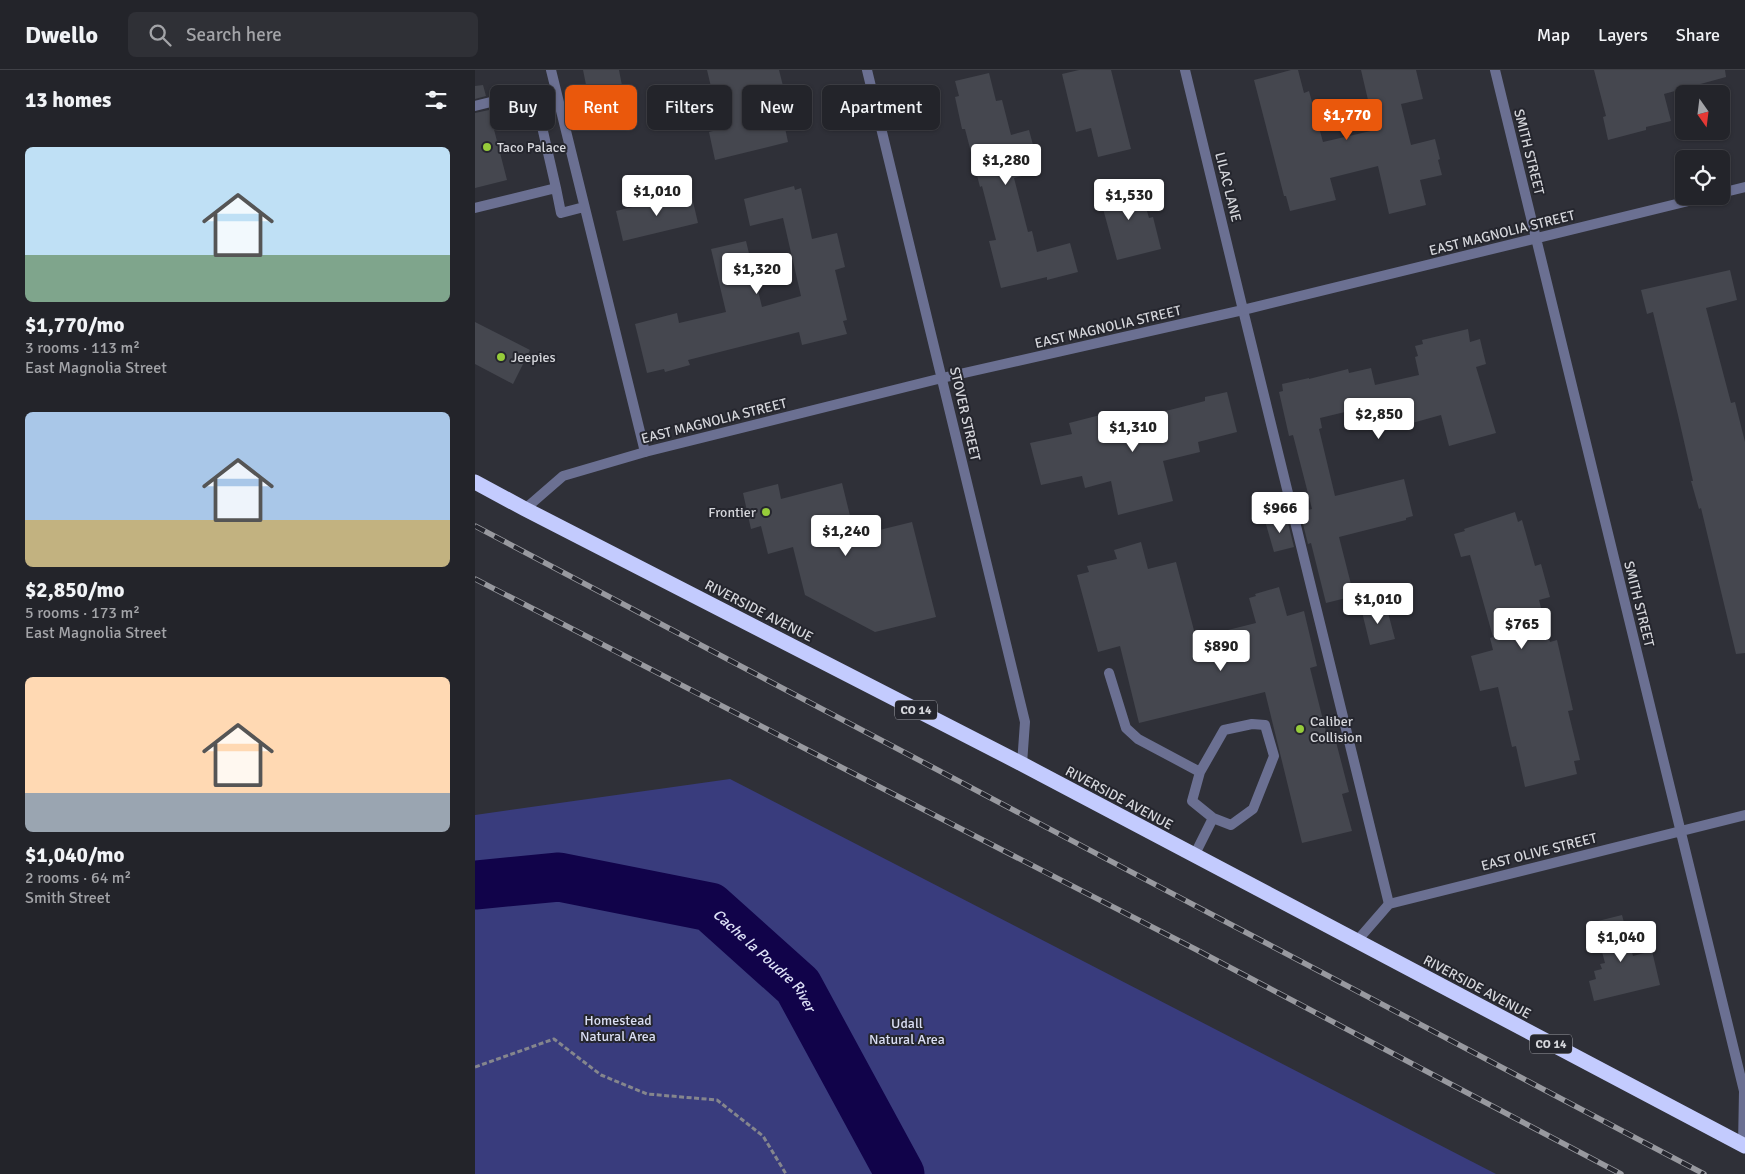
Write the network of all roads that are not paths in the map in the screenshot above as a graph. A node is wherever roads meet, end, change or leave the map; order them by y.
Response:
1 (551, 70) edge
2 (867, 70) edge
3 (1185, 70) edge
4 (1495, 70) edge
5 (475, 106) edge
6 (1745, 187) edge
7 (556, 188) junction
8 (1730, 191) edge
9 (1675, 204) edge
10 (584, 207) junction
11 (475, 208) edge
12 (1536, 239) junction
13 (1243, 310) junction
14 (942, 378) junction
15 (645, 452) junction
16 (475, 482) edge
17 (525, 509) junction
18 (1109, 673) dead end
19 (1022, 764) junction
20 (1200, 772) junction
21 (1745, 815) edge
22 (1213, 818) junction
23 (1681, 831) junction
24 (1194, 856) junction
25 (1389, 904) junction
26 (1356, 942) junction
27 (1744, 1146) edge

1 - 10 street
2 - 14 street, STOVER STREET
3 - 13 street, LILAC LANE
4 - 12 street, SMITH STREET
5 - 7 street
6 - 8 street
7 - 10 street
7 - 11 street
9 - 12 street, EAST MAGNOLIA STREET
10 - 15 street
12 - 13 street, EAST MAGNOLIA STREET
12 - 23 street, SMITH STREET
13 - 14 street, EAST MAGNOLIA STREET
13 - 25 street, LILAC LANE
14 - 15 street, EAST MAGNOLIA STREET
14 - 19 street, STOVER STREET
15 - 17 street, EAST MAGNOLIA STREET
16 - 17 highway, RIVERSIDE AVENUE / CO 14
17 - 19 highway, RIVERSIDE AVENUE / CO 14
18 - 20 street
19 - 24 highway, RIVERSIDE AVENUE / CO 14
20 - 22 street
20 - 22 street
21 - 23 street, EAST OLIVE STREET
22 - 24 street
23 - 25 street, EAST OLIVE STREET
23 - 27 street, SMITH STREET
24 - 26 highway, RIVERSIDE AVENUE / CO 14
25 - 26 street
26 - 27 highway, RIVERSIDE AVENUE / CO 14

